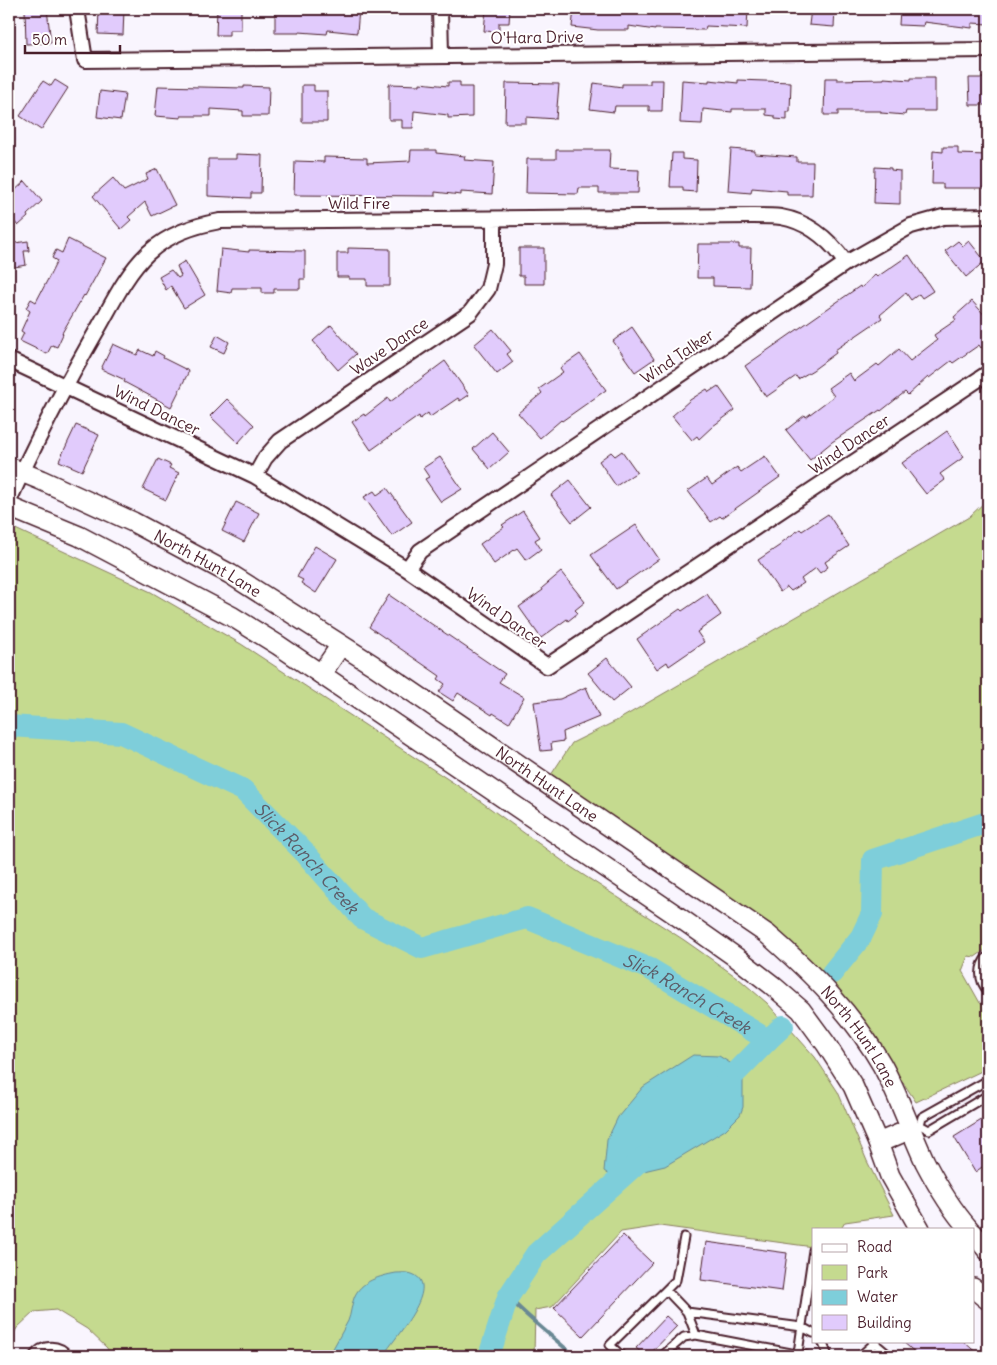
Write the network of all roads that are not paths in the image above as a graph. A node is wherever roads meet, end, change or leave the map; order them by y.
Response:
1 (77, 9) edge
2 (440, 9) edge
3 (988, 50) edge
4 (442, 55) junction
5 (988, 216) edge
6 (494, 219) junction
7 (846, 263) junction
8 (9, 360) edge
9 (988, 373) edge
10 (65, 385) junction
11 (15, 470) edge
12 (255, 476) junction
13 (9, 500) edge
14 (9, 507) edge
15 (407, 570) junction
16 (341, 645) junction
17 (321, 674) junction
18 (988, 956) edge
19 (988, 990) edge
20 (988, 1080) edge
21 (966, 1093) junction
22 (988, 1095) edge
23 (973, 1104) junction
24 (916, 1127) junction
25 (878, 1143) junction
26 (919, 1228) edge
27 (968, 1228) edge
28 (974, 1234) edge
29 (684, 1237) dead end
30 (988, 1250) edge
31 (812, 1264) edge
32 (811, 1277) edge
33 (974, 1289) edge
34 (666, 1290) junction
35 (988, 1300) edge
36 (687, 1312) junction
37 (802, 1327) junction
38 (812, 1332) edge
39 (696, 1334) junction
40 (822, 1342) edge
41 (874, 1342) edge
42 (798, 1353) junction
43 (33, 1356) edge
44 (69, 1356) edge
45 (622, 1356) edge
46 (662, 1356) edge
47 (808, 1356) edge
48 (828, 1356) edge
49 (860, 1356) edge
50 (890, 1356) edge

1 - 4 street, O'Hara Drive
2 - 4 street
3 - 4 street, O'Hara Drive
5 - 7 street, Wind Talker
6 - 7 street, Wild Fire
6 - 10 street, Wild Fire
6 - 12 street, Wave Dance
7 - 15 street, Wind Talker
8 - 10 street, Wind Dancer
9 - 15 street, Wind Dancer
10 - 11 street, Wild Fire
10 - 12 street, Wind Dancer
11 - 13 street, Wild Fire
11 - 16 main road, North Hunt Lane
12 - 15 street, Wind Dancer
14 - 17 main road, North Hunt Lane
16 - 17 main road
16 - 24 main road, North Hunt Lane
17 - 25 main road, North Hunt Lane
18 - 19 lane
20 - 21 lane
21 - 23 lane
21 - 24 lane
22 - 23 lane
23 - 24 lane
24 - 25 main road
24 - 27 main road, North Hunt Lane
25 - 26 main road, North Hunt Lane
28 - 30 main road
29 - 34 lane
31 - 32 lane
32 - 37 lane
33 - 35 main road
34 - 36 lane
34 - 45 lane
36 - 37 lane
36 - 39 lane
37 - 38 lane
37 - 42 lane
39 - 42 lane
39 - 46 lane
40 - 48 lane
41 - 49 lane
41 - 50 lane
42 - 47 lane
43 - 44 lane

